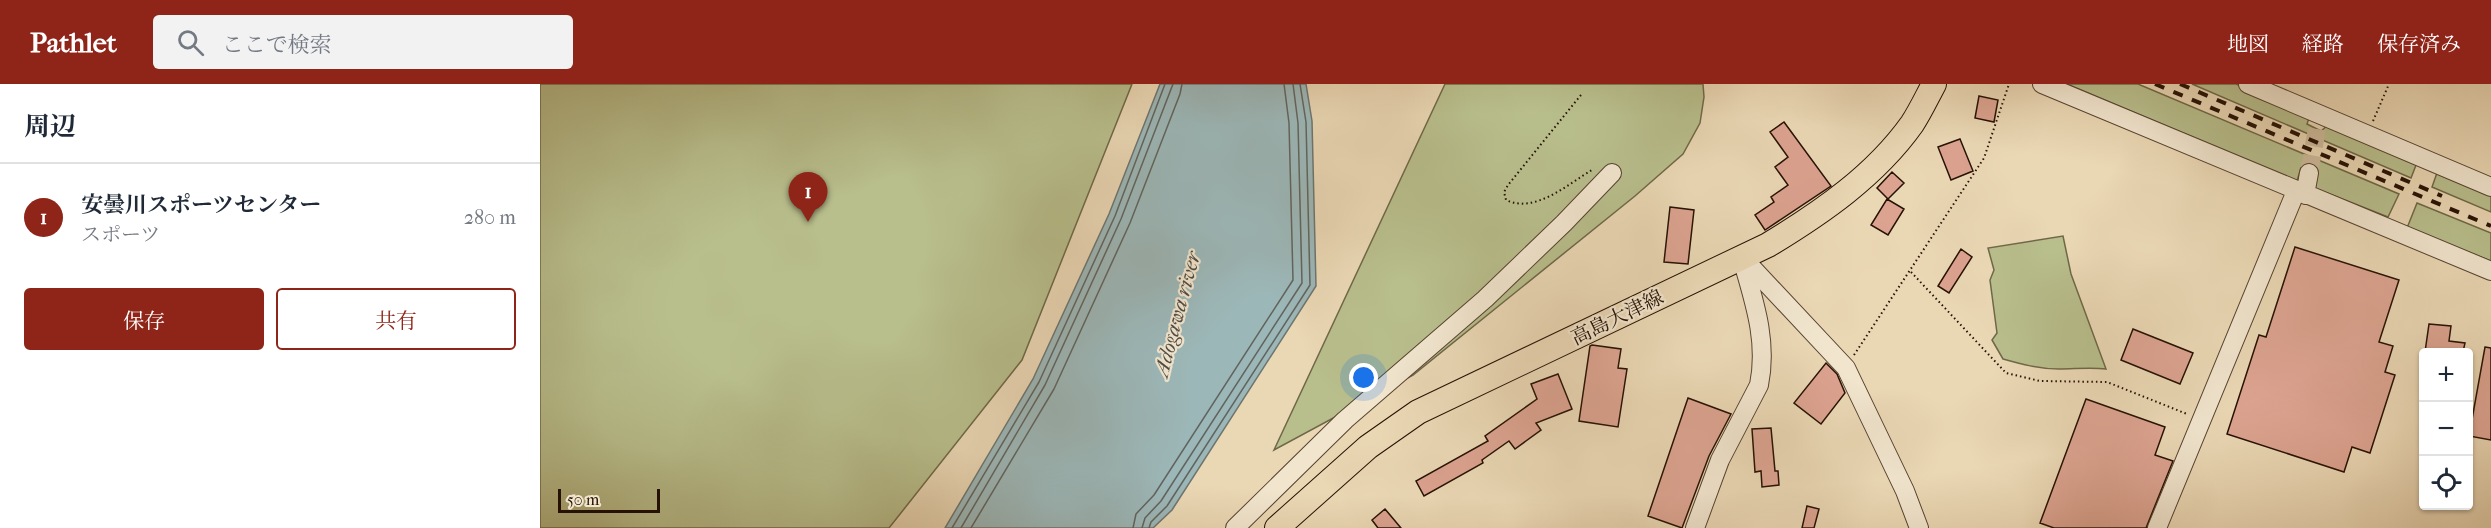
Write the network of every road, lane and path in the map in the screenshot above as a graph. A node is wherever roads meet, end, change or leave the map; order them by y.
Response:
1 (1934, 84) edge
2 (2010, 84) edge
3 (2042, 84) edge
4 (2248, 84) edge
5 (2389, 84) edge
6 (1581, 95) dead end
7 (2367, 135) junction
8 (1612, 173) joint
9 (2309, 173) tunnel mouth
10 (2491, 187) edge
11 (2300, 193) junction
12 (1742, 257) junction
13 (2491, 271) edge
14 (1911, 272) junction
15 (1846, 368) junction
16 (2201, 420) junction
17 (1283, 526) edge
18 (1235, 528) edge
19 (1695, 528) edge
20 (1918, 528) edge
21 (2157, 528) edge

1 - 12 main road, 高島大津線
2 - 14 path
3 - 11 street
4 - 7 street
5 - 7 path
6 - 8 path
7 - 10 street
8 - 18 street
9 - 11 street
11 - 13 street
11 - 16 street
12 - 15 street
12 - 17 main road, 高島大津線
12 - 19 street
14 - 15 path
14 - 16 path
15 - 20 street
16 - 21 street

